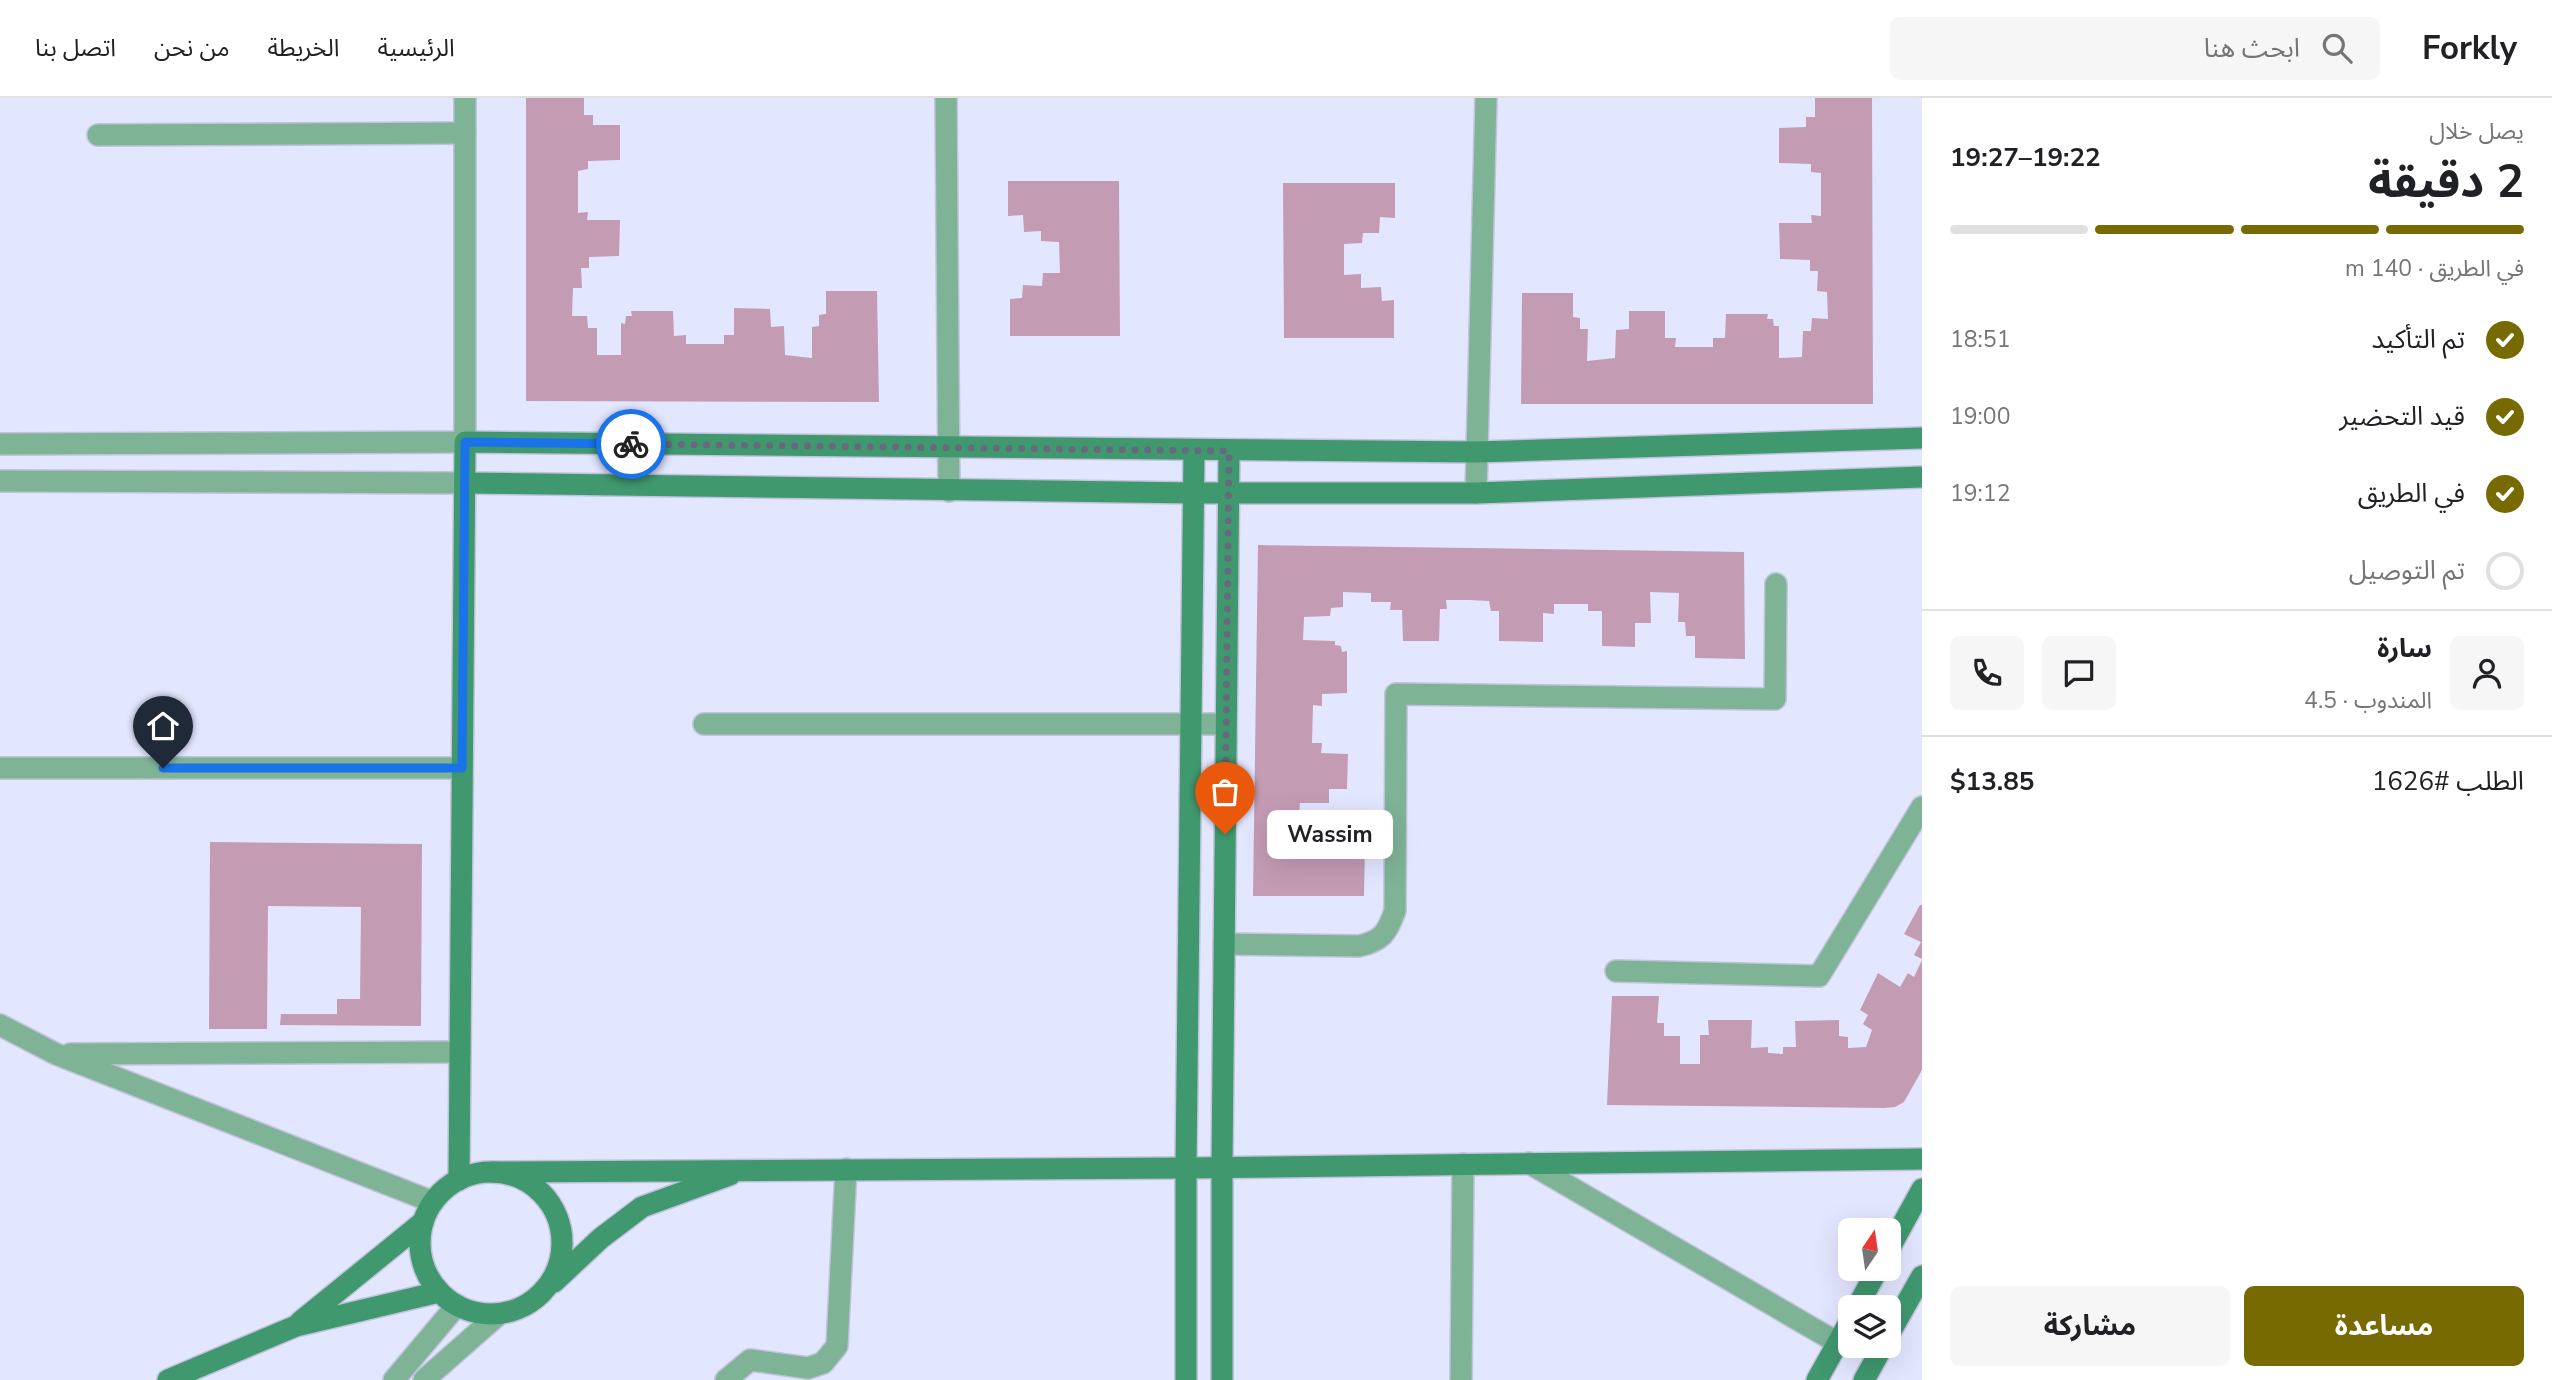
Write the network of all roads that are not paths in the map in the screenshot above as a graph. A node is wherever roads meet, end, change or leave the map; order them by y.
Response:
1 (465, 98) edge
2 (946, 98) edge
3 (1486, 98) edge
4 (465, 133) junction
5 (98, 135) dead end
6 (1922, 438) edge
7 (465, 442) junction
8 (0, 444) edge
9 (949, 448) junction
10 (1194, 450) junction
11 (1229, 451) junction
12 (1476, 452) junction
13 (1922, 477) edge
14 (0, 481) edge
15 (465, 483) junction
16 (949, 491) junction
17 (1194, 493) junction
18 (1229, 493) junction
19 (1476, 493) junction
20 (1776, 584) dead end
21 (704, 724) dead end
22 (1226, 724) junction
23 (1192, 725) junction
24 (0, 768) edge
25 (462, 768) junction
26 (1922, 807) edge
27 (1224, 944) junction
28 (1616, 971) dead end
29 (0, 1024) edge
30 (460, 1052) junction
31 (57, 1054) junction
32 (1922, 1159) edge
33 (1528, 1163) junction
34 (1463, 1164) junction
35 (1222, 1167) junction
36 (1186, 1168) junction
37 (745, 1170) junction
38 (846, 1170) junction
39 (493, 1172) junction
40 (459, 1180) junction
41 (1922, 1189) edge
42 (433, 1202) junction
43 (423, 1222) junction
44 (1901, 1227) edge
45 (1922, 1276) edge
46 (439, 1292) junction
47 (542, 1293) junction
48 (457, 1305) junction
49 (1901, 1313) edge
50 (499, 1314) junction
51 (296, 1326) junction
52 (1838, 1343) joint
53 (1876, 1358) edge
54 (168, 1380) edge
55 (394, 1380) edge
56 (424, 1380) edge
57 (726, 1380) edge
58 (1186, 1380) edge
59 (1222, 1380) edge
60 (1461, 1380) edge
61 (1817, 1380) edge
62 (1864, 1380) edge

1 - 4 street
2 - 9 street
3 - 12 street
4 - 5 street
4 - 7 street
6 - 12 street
7 - 8 street
7 - 9 street
7 - 15 street
9 - 10 street
9 - 16 street
10 - 11 street
10 - 17 street
11 - 12 street
11 - 18 street
12 - 19 street
13 - 19 street
14 - 15 street
15 - 16 street
15 - 25 street
16 - 17 street
17 - 18 street
17 - 23 street
18 - 19 street
18 - 22 street
20 - 27 street
21 - 23 street
22 - 23 street
22 - 27 street
23 - 36 street
24 - 25 street
25 - 30 street
26 - 28 street
27 - 35 street
29 - 31 street
30 - 31 street
30 - 40 street
31 - 42 street
32 - 33 street
33 - 34 street
33 - 52 street
34 - 35 street
34 - 60 street
35 - 36 street
35 - 59 street
36 - 38 street
36 - 58 street
37 - 38 street
37 - 39 street
37 - 47 street
38 - 57 street
39 - 40 street
39 - 47 street
40 - 42 street
41 - 44 street
42 - 43 street
43 - 46 street
43 - 51 street
45 - 49 street
46 - 48 street
46 - 51 street
47 - 50 street
48 - 50 street
48 - 55 street
50 - 56 street
51 - 54 street
52 - 61 street
53 - 62 street

